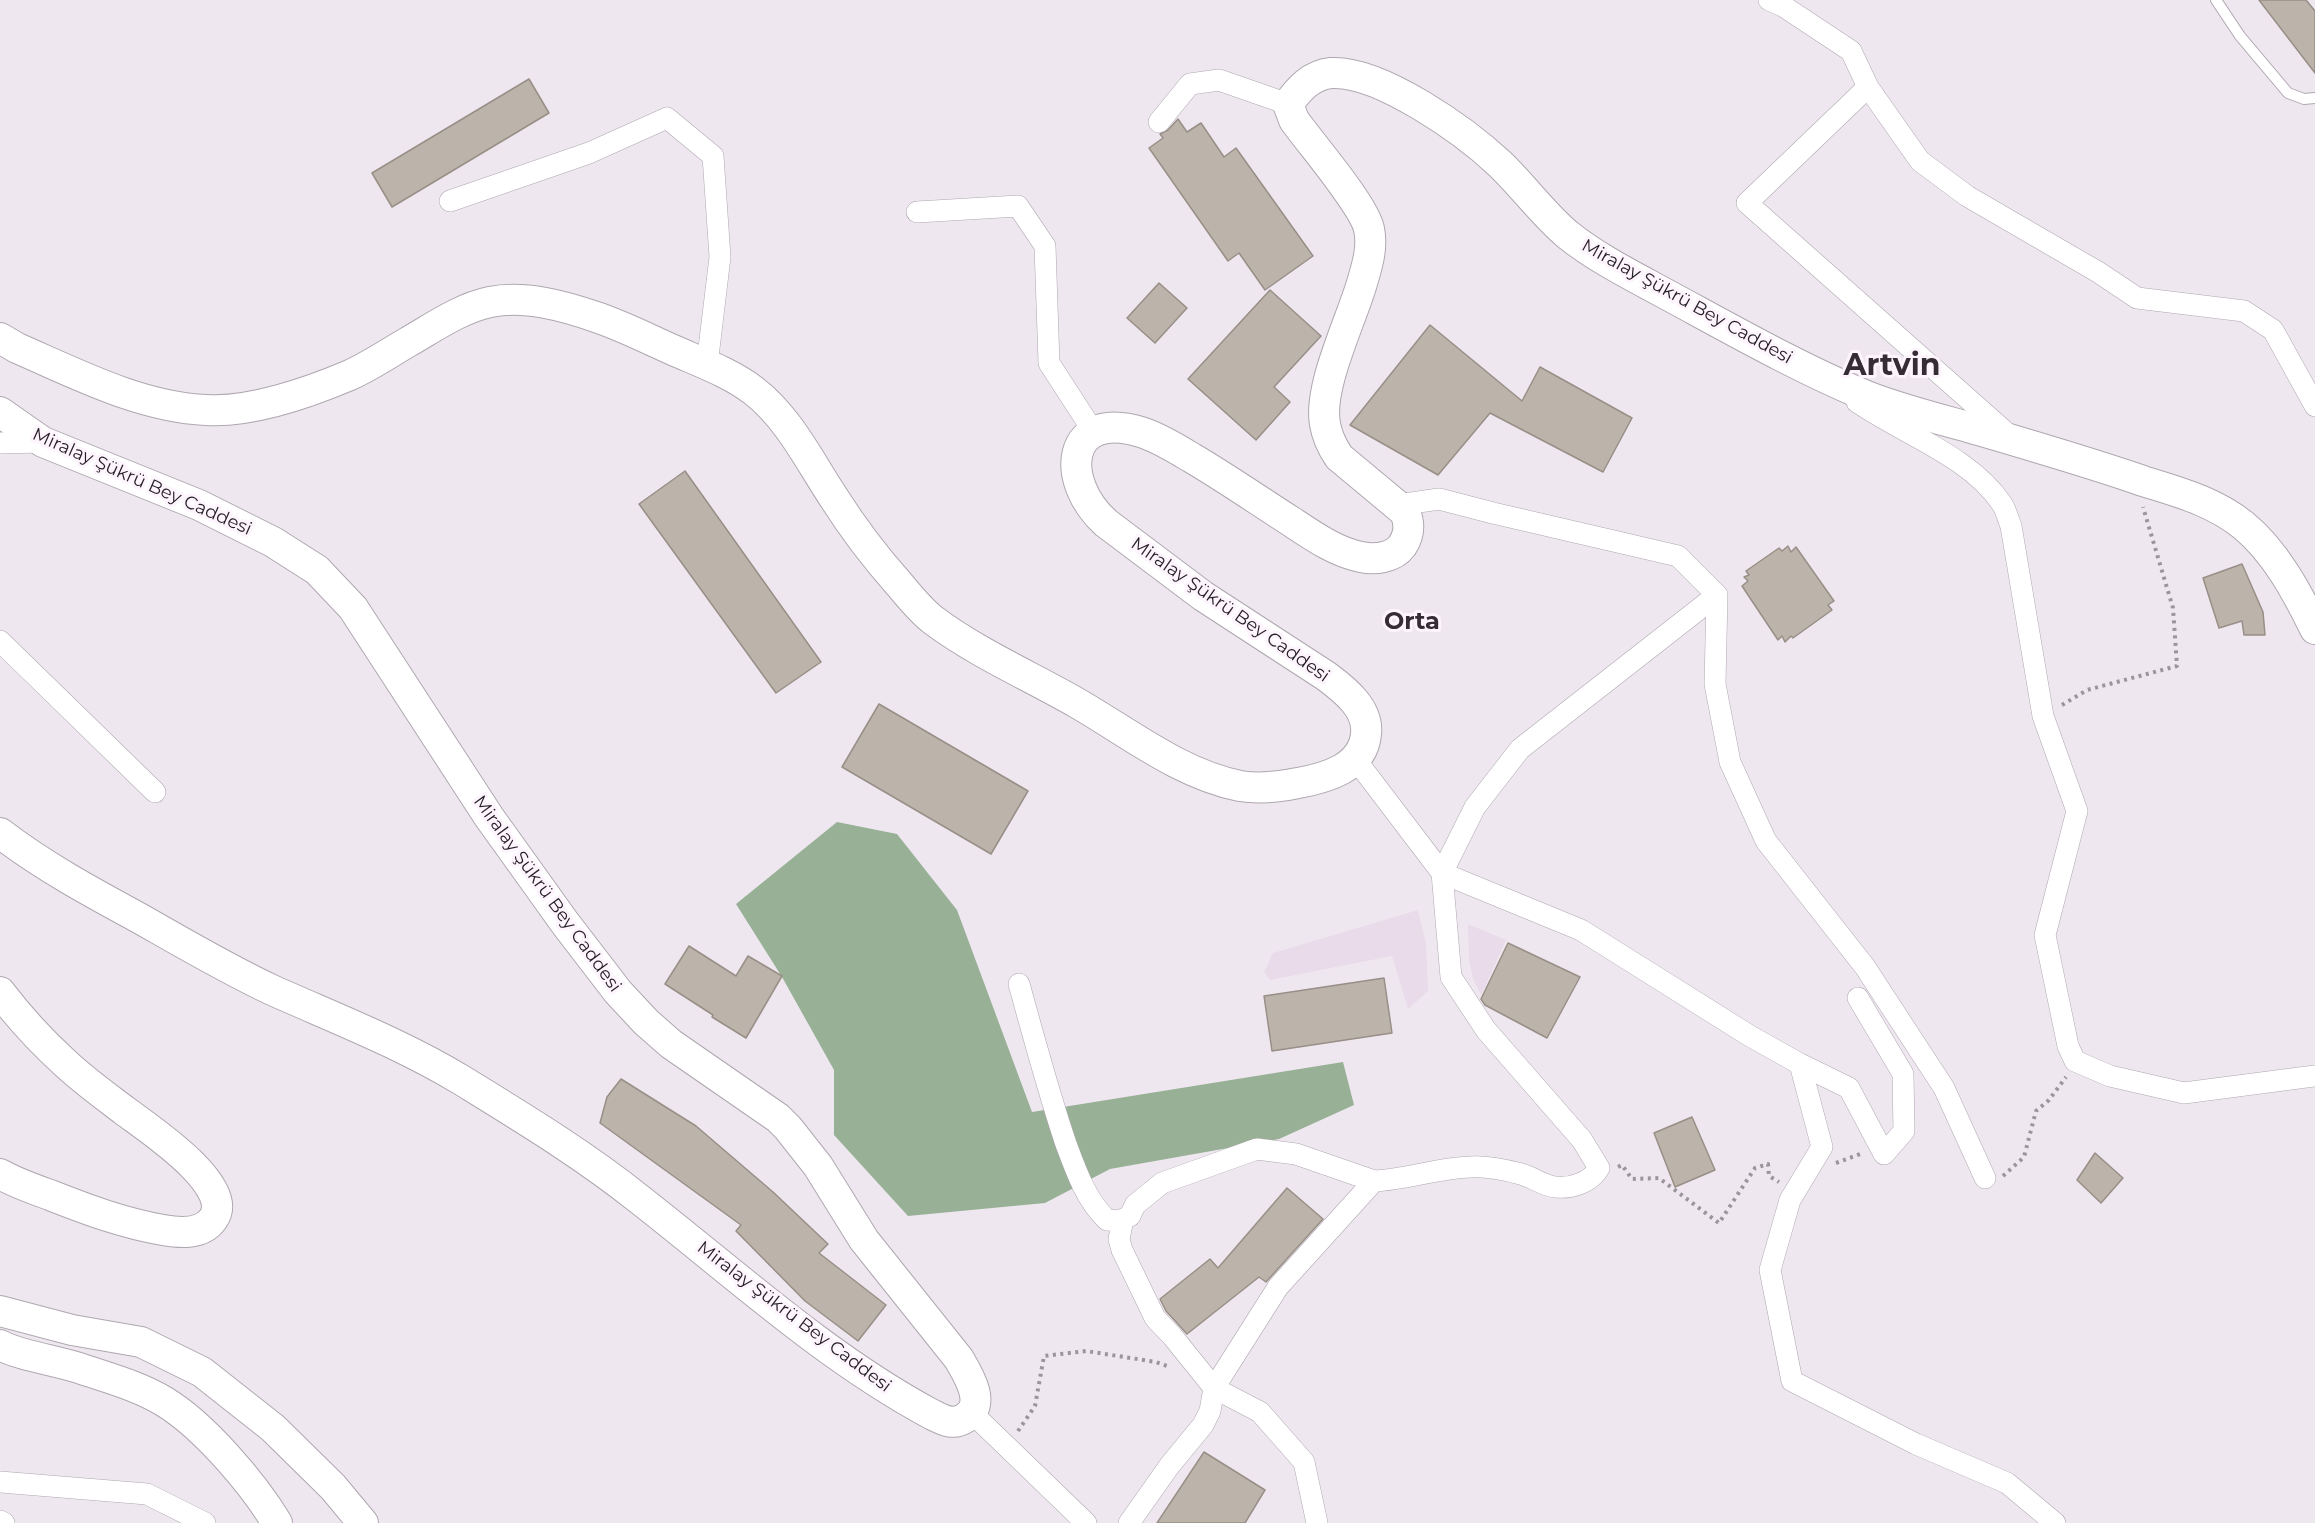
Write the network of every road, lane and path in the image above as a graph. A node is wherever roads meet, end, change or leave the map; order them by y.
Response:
1 (1769, 0) edge
2 (2216, 0) edge
3 (1868, 87) junction
4 (2315, 98) edge
5 (1288, 104) junction
6 (1159, 122) dead end
7 (450, 201) dead end
8 (917, 212) dead end
9 (0, 338) edge
10 (707, 365) junction
11 (1815, 372) junction
12 (2315, 405) edge
13 (0, 412) edge
14 (1093, 431) junction
15 (43, 442) junction
16 (2017, 442) junction
17 (0, 443) edge
18 (2134, 478) junction
19 (1398, 505) junction
20 (1717, 596) junction
21 (2315, 629) edge
22 (0, 641) edge
23 (2043, 716) junction
24 (1356, 760) junction
25 (155, 792) dead end
26 (0, 833) edge
27 (1442, 873) junction
28 (1019, 984) dead end
29 (0, 992) edge
30 (1858, 998) dead end
31 (2075, 1061) junction
32 (1800, 1064) junction
33 (2315, 1076) edge
34 (1880, 1147) junction
35 (1834, 1163) dead end
36 (0, 1174) edge
37 (1595, 1175) junction
38 (1984, 1178) joint
39 (1374, 1180) junction
40 (1802, 1181) junction
41 (1123, 1220) junction
42 (0, 1311) edge
43 (0, 1345) edge
44 (1174, 1368) dead end
45 (1214, 1388) junction
46 (972, 1413) junction
47 (1007, 1446) junction
48 (0, 1482) edge
49 (205, 1523) edge
50 (277, 1523) edge
51 (363, 1523) edge
52 (1086, 1523) edge
53 (1128, 1523) edge
54 (1317, 1523) edge
55 (2055, 1523) edge

1 - 3 street
2 - 4 lane
3 - 12 street
3 - 16 street
5 - 6 street
5 - 11 main road, Miralay Şükrü Bey Caddesi
5 - 19 main road
7 - 10 street
8 - 14 street
9 - 10 main road
10 - 24 main road
11 - 16 main road, Miralay Şükrü Bey Caddesi
11 - 23 street
13 - 15 main road, Miralay Şükrü Bey Caddesi
14 - 19 main road
14 - 24 main road, Miralay Şükrü Bey Caddesi
15 - 17 street
15 - 46 main road, Miralay Şükrü Bey Caddesi
16 - 18 main road, Miralay Şükrü Bey Caddesi
18 - 21 main road, Miralay Şükrü Bey Caddesi
18 - 23 path
19 - 20 street
20 - 27 street
20 - 38 street
22 - 25 street
23 - 31 street
24 - 27 street
26 - 46 main road, Miralay Şükrü Bey Caddesi
27 - 32 street
27 - 37 street
28 - 41 street
29 - 36 main road
30 - 34 street
31 - 33 street
31 - 38 path
32 - 34 street
32 - 40 street
34 - 35 path
37 - 39 street
37 - 40 path
39 - 41 street
39 - 45 street
40 - 55 street
41 - 45 street
42 - 51 main road
43 - 50 main road
44 - 47 path
45 - 53 street
45 - 54 street
46 - 47 street
47 - 52 street
48 - 49 street

